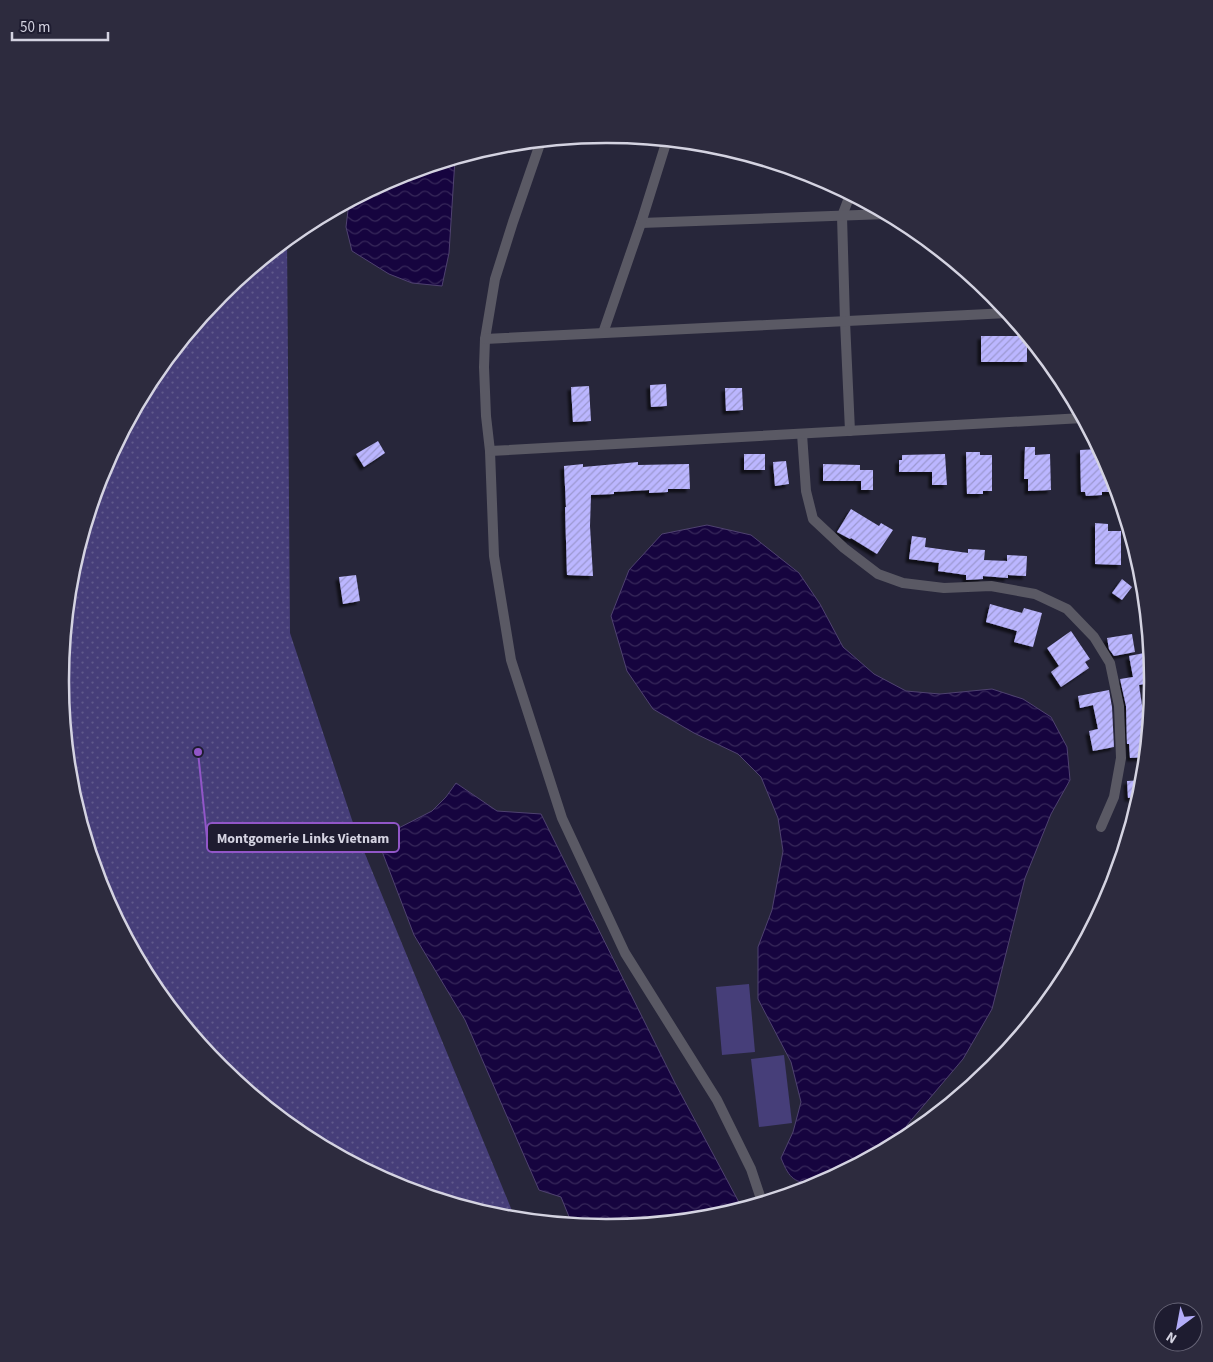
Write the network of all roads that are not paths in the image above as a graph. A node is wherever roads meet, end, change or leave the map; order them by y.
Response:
1 (665, 147) edge
2 (539, 148) edge
3 (848, 201) edge
4 (874, 215) edge
5 (842, 216) junction
6 (641, 223) junction
7 (999, 313) edge
8 (845, 321) junction
9 (603, 333) junction
10 (485, 339) junction
11 (1076, 418) edge
12 (850, 431) junction
13 (802, 434) junction
14 (490, 451) junction
15 (1101, 827) dead end
16 (760, 1196) edge

1 - 6 street
2 - 10 street
3 - 5 street
4 - 5 street
5 - 6 street
5 - 8 street
6 - 9 street
7 - 8 street
8 - 9 street
8 - 12 street
9 - 10 street
10 - 14 street
11 - 12 street
12 - 13 street
13 - 14 street
13 - 15 street
14 - 16 street

